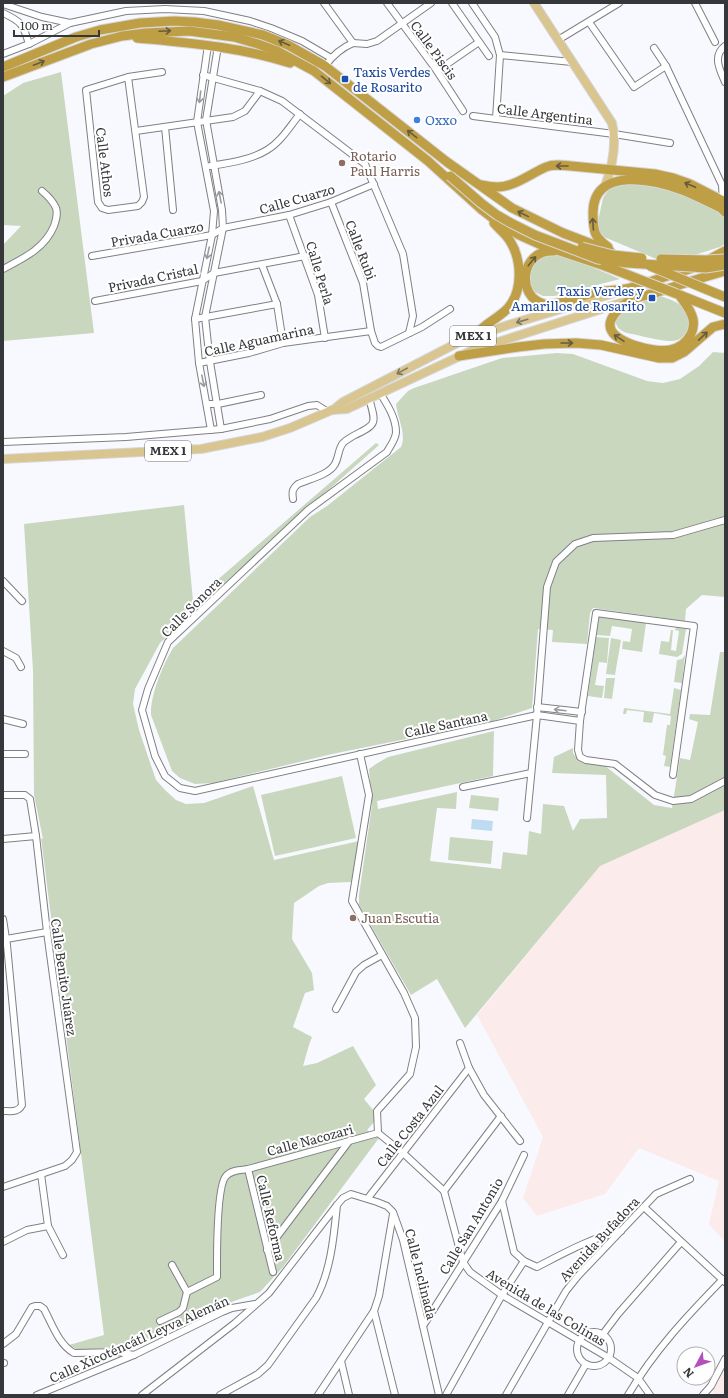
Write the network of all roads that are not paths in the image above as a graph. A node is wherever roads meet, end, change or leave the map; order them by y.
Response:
1 (324, 3) edge
2 (387, 3) edge
3 (431, 3) edge
4 (452, 3) edge
5 (472, 3) edge
6 (534, 3) edge
7 (619, 3) edge
8 (695, 3) edge
9 (3, 4) edge
10 (165, 6) edge
11 (3, 13) edge
12 (589, 22) junction
13 (70, 23) junction
14 (402, 24) junction
15 (122, 36) junction
16 (558, 40) junction
17 (479, 42) junction
18 (715, 42) dead end
19 (353, 43) junction
20 (29, 44) junction
21 (208, 45) junction
22 (218, 46) junction
23 (725, 46) edge
24 (654, 48) dead end
25 (3, 54) edge
26 (500, 54) junction
27 (489, 56) dead end
28 (328, 62) junction
29 (572, 62) junction
30 (666, 66) junction
31 (3, 67) edge
32 (314, 71) junction
33 (437, 71) junction
34 (162, 72) dead end
35 (203, 75) junction
36 (3, 77) edge
37 (128, 77) junction
38 (213, 77) junction
39 (725, 82) edge
40 (260, 91) junction
41 (463, 111) dead end
42 (300, 114) junction
43 (473, 116) dead end
44 (496, 119) junction
45 (206, 120) junction
46 (198, 122) junction
47 (165, 127) junction
48 (136, 132) junction
49 (614, 134) junction
50 (670, 143) dead end
51 (433, 151) junction
52 (428, 160) junction
53 (214, 165) junction
54 (205, 167) junction
55 (611, 170) junction
56 (452, 175) junction
57 (621, 180) junction
58 (374, 184) junction
59 (476, 184) junction
60 (723, 184) edge
61 (605, 186) junction
62 (42, 191) dead end
63 (331, 202) junction
64 (724, 206) edge
65 (173, 210) dead end
66 (482, 210) junction
67 (289, 215) junction
68 (223, 228) junction
69 (212, 236) junction
70 (725, 251) edge
71 (568, 254) junction
72 (92, 256) dead end
73 (304, 256) junction
74 (629, 258) junction
75 (725, 258) edge
76 (262, 265) junction
77 (725, 265) edge
78 (692, 268) junction
79 (3, 269) edge
80 (725, 271) edge
81 (214, 273) junction
82 (704, 277) junction
83 (725, 278) edge
84 (202, 281) junction
85 (626, 289) junction
86 (678, 295) junction
87 (725, 297) edge
88 (95, 301) dead end
89 (630, 301) junction
90 (277, 304) junction
91 (450, 309) dead end
92 (725, 313) edge
93 (205, 317) junction
94 (195, 319) junction
95 (725, 324) edge
96 (371, 331) junction
97 (409, 333) junction
98 (475, 336) junction
99 (326, 338) junction
100 (283, 343) junction
101 (459, 356) junction
102 (210, 362) junction
103 (200, 363) junction
104 (380, 393) junction
105 (261, 395) dead end
106 (369, 398) junction
107 (208, 404) junction
108 (218, 404) junction
109 (330, 411) junction
110 (222, 429) junction
111 (211, 430) junction
112 (3, 442) edge
113 (3, 459) edge
114 (293, 499) dead end
115 (725, 520) edge
116 (3, 580) edge
117 (22, 600) dead end
118 (3, 651) edge
119 (21, 667) dead end
120 (538, 707) junction
121 (582, 712) junction
122 (537, 715) junction
123 (3, 719) edge
124 (580, 721) junction
125 (23, 724) dead end
126 (3, 754) edge
127 (25, 754) dead end
128 (360, 754) junction
129 (531, 773) junction
130 (673, 775) dead end
131 (725, 781) edge
132 (463, 787) dead end
133 (3, 795) edge
134 (527, 818) dead end
135 (36, 836) junction
136 (3, 839) edge
137 (3, 919) edge
138 (47, 932) junction
139 (5, 943) edge
140 (382, 955) junction
141 (336, 1009) dead end
142 (460, 1043) dead end
143 (469, 1068) junction
144 (3, 1111) edge
145 (501, 1116) junction
146 (378, 1133) junction
147 (350, 1140) junction
148 (520, 1140) dead end
149 (402, 1153) junction
150 (524, 1156) dead end
151 (248, 1169) junction
152 (40, 1174) junction
153 (690, 1179) dead end
154 (3, 1186) edge
155 (444, 1191) junction
156 (368, 1198) junction
157 (502, 1201) junction
158 (337, 1204) junction
159 (644, 1207) junction
160 (393, 1212) junction
161 (48, 1226) junction
162 (621, 1231) junction
163 (3, 1242) edge
164 (682, 1242) junction
165 (267, 1250) junction
166 (63, 1255) dead end
167 (524, 1261) junction
168 (463, 1262) junction
169 (172, 1265) dead end
170 (273, 1272) dead end
171 (724, 1281) edge
172 (187, 1292) junction
173 (502, 1295) junction
174 (257, 1304) junction
175 (374, 1311) junction
176 (160, 1321) dead end
177 (548, 1323) junction
178 (422, 1326) junction
179 (603, 1334) junction
180 (579, 1340) junction
181 (3, 1344) edge
182 (134, 1355) junction
183 (609, 1358) junction
184 (725, 1359) edge
185 (341, 1361) junction
186 (586, 1364) junction
187 (716, 1376) edge
188 (638, 1378) junction
189 (711, 1386) joint
190 (37, 1395) edge
191 (142, 1395) edge
192 (220, 1395) edge
193 (318, 1395) edge
194 (349, 1395) edge
195 (395, 1395) edge
196 (439, 1395) edge
197 (446, 1395) edge
198 (506, 1395) edge
199 (568, 1395) edge
200 (628, 1395) edge
201 (650, 1395) edge
202 (703, 1395) edge
203 (712, 1395) edge

1 - 19 street
2 - 14 street, Calle Piscis
3 - 14 street
4 - 17 street
5 - 26 street
6 - 16 main road
7 - 12 street
8 - 18 street
9 - 13 street
10 - 13 street
10 - 28 street
11 - 20 street
12 - 16 street
12 - 30 street
13 - 20 street
14 - 19 street
14 - 33 street, Calle Piscis
15 - 21 highway
15 -> 32 highway
36 -> 15 highway
16 - 29 main road
17 - 27 street
17 - 33 street
19 - 28 street
20 - 25 street
21 - 22 highway
21 - 35 street
22 - 32 highway
22 - 38 street
23 - 39 street
24 - 30 street
26 - 29 street
26 - 44 street
28 -> 31 highway
51 -> 28 highway
29 - 49 main road
30 - 60 street
32 -> 52 highway
33 - 41 street, Calle Piscis
34 - 37 street, Calle Athos
35 - 38 street
35 -> 46 street
37 - 48 street, Calle Athos
37 - 48 street, Calle Athos
38 - 40 street
38 - 45 street
40 - 42 street
40 - 45 street
42 - 53 street
42 - 58 street
43 - 44 street, Calle Argentina
44 - 49 street, Calle Argentina
45 - 46 street
45 - 53 street
46 - 47 street
46 - 54 street
47 - 48 street
47 - 65 street
49 - 50 street, Calle Argentina
49 - 55 main road
51 - 56 highway
51 - 59 highway
52 - 56 highway
52 - 66 highway
53 - 54 street
68 -> 53 street
54 - 69 street
55 - 57 main road
55 -> 59 highway
55 - 61 main road
64 -> 55 highway
56 - 75 highway, bridge
56 - 77 highway, bridge
57 - 61 highway
57 - 64 highway
58 - 63 street, Calle Cuarzo
58 - 97 street
74 -> 59 highway
60 - 64 street
74 -> 61 highway
62 - 79 street
63 - 67 street, Calle Cuarzo
63 - 96 street, Calle Rubi
66 - 71 highway
66 - 98 highway
67 - 68 street, Calle Cuarzo
67 - 73 street, Calle Perla
68 - 69 street, Privada Cuarzo
68 - 81 street
69 - 72 street, Privada Cuarzo
69 -> 84 street
70 - 78 highway
85 -> 71 highway
71 - 86 highway, bridge
73 - 76 street
73 - 99 street, Calle Perla
74 - 87 highway, bridge
75 - 78 highway, MEX 1
76 - 81 street
76 - 90 street
78 - 85 highway, MEX 1
80 - 82 highway, MEX 1
81 - 84 street, Privada Cristal
81 - 93 street
82 - 83 highway
82 - 89 highway, MEX 1
84 - 88 street, Privada Cristal
84 - 94 street
85 -> 98 main road, MEX 1
86 -> 89 highway
86 - 92 highway
89 - 101 main road, MEX 1
90 - 93 street
90 - 100 street
91 - 97 street
93 - 94 street
93 - 102 street
94 - 103 street
101 -> 95 highway
96 - 97 street
96 - 99 street, Calle Aguamarina
98 -> 109 main road, MEX 1
99 - 100 street, Calle Aguamarina
100 - 102 street, Calle Aguamarina
101 - 104 main road, MEX 1
102 - 103 street, Calle Aguamarina
102 - 108 street
103 -> 107 street
104 - 106 main road, MEX 1
104 - 128 street, Calle Sonora
105 - 108 street
106 - 109 main road, MEX 1
106 - 114 street
107 - 108 street
107 - 111 street
108 - 110 street
109 - 110 street
109 - 113 main road, MEX 1
110 - 111 street
111 - 112 street
115 - 120 street
116 - 117 street
118 - 119 street
121 -> 120 street
120 - 122 street
121 - 124 street
121 - 130 street
122 - 124 street
122 - 128 street, Calle Santana
122 - 129 street
123 - 125 street
124 - 131 street
126 - 127 street
128 - 140 street
129 - 132 street
129 - 134 street
133 - 135 street, Calle Benito Juárez
135 - 136 street
135 - 138 street, Calle Benito Juárez
137 - 139 street
138 - 139 street
138 - 152 street, Calle Benito Juárez
139 - 144 street
140 - 141 street
140 - 146 street
142 - 143 street
143 - 145 street
143 - 149 street, Calle Costa Azul
145 - 148 street
145 - 155 street
146 - 147 street, Calle Nacozari
146 - 149 street
147 - 151 street, Calle Nacozari
147 - 165 street
149 - 155 street
149 - 156 street, Calle Costa Azul
150 - 157 street, Calle San Antonio
151 - 165 street, Calle Reforma
151 - 172 street, Calle Nacozari
152 - 154 street
152 - 161 street
153 - 159 street, Avenida Bufadora
155 - 168 street, Avenida de las Colinas
156 - 158 street
156 - 160 street
157 - 167 street
157 - 168 street, Calle San Antonio
158 - 174 street
158 - 192 street
159 - 162 street, Avenida Bufadora
159 - 164 street
160 - 175 street
160 - 178 street, Calle Inclinada
161 - 163 street
161 - 166 street
162 - 167 street
162 - 177 street, Avenida Bufadora
164 - 171 street
164 - 179 street
165 - 170 street, Calle Reforma
167 - 173 street
168 - 173 street, Avenida de las Colinas
168 - 178 street, Calle San Antonio
169 - 172 street
171 - 188 street
172 - 176 street
173 - 177 street, Avenida de las Colinas
173 - 197 street
174 - 182 street, Calle Xicoténcátl Leyva Alemán
174 - 191 street
175 - 185 street
175 - 195 street
177 - 180 street, Avenida de las Colinas
177 - 198 street, Avenida Bufadora
178 - 196 street, Calle Inclinada
179 - 180 street
179 - 183 street
180 - 183 street, Avenida de las Colinas
180 - 186 street
181 - 182 street
182 - 190 street, Calle Xicoténcátl Leyva Alemán
183 - 186 street
183 - 188 street, Avenida de las Colinas
184 - 187 street
185 - 193 street
185 - 194 street
186 - 199 street
188 - 200 street
188 - 201 street, Avenida de las Colinas
189 - 202 street
189 - 203 street

